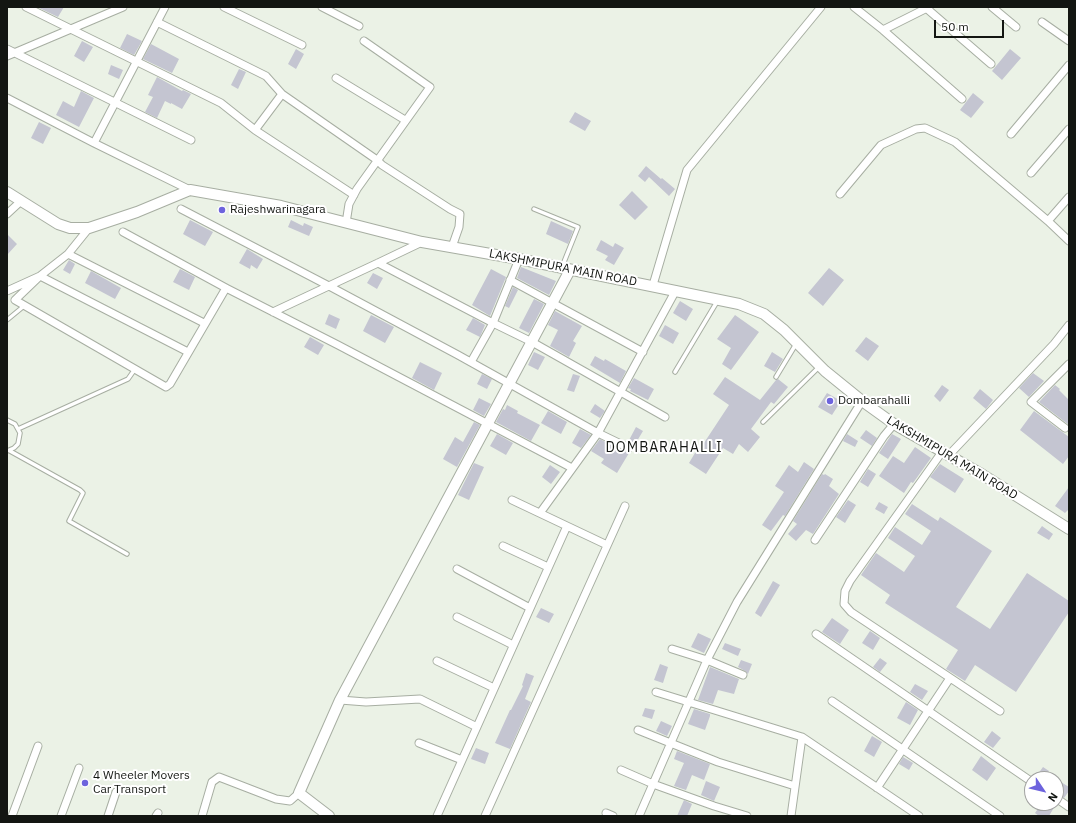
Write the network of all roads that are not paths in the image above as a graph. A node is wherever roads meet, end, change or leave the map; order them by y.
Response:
1 (26, 7) edge
2 (123, 7) edge
3 (165, 7) edge
4 (224, 7) edge
5 (322, 7) edge
6 (821, 7) edge
7 (854, 7) edge
8 (927, 7) edge
9 (992, 7) edge
10 (157, 22) junction
11 (1042, 22) dead end
12 (359, 26) dead end
13 (1016, 27) dead end
14 (71, 29) junction
15 (883, 30) junction
16 (364, 41) dead end
17 (1069, 41) edge
18 (302, 45) dead end
19 (7, 49) edge
20 (15, 53) junction
21 (7, 56) edge
22 (136, 61) junction
23 (990, 64) dead end
24 (1069, 65) edge
25 (336, 78) dead end
26 (282, 94) junction
27 (7, 98) edge
28 (962, 99) dead end
29 (115, 103) junction
30 (405, 120) junction
31 (1069, 129) edge
32 (255, 130) junction
33 (1011, 134) dead end
34 (191, 140) dead end
35 (94, 143) junction
36 (377, 160) junction
37 (1031, 173) dead end
38 (190, 190) junction
39 (7, 192) edge
40 (840, 194) dead end
41 (354, 195) junction
42 (1069, 197) edge
43 (21, 201) junction
44 (181, 209) dead end
45 (534, 209) dead end
46 (7, 214) edge
47 (1048, 221) junction
48 (346, 223) junction
49 (89, 228) junction
50 (123, 232) dead end
51 (1069, 241) edge
52 (422, 242) junction
53 (452, 247) junction
54 (68, 254) junction
55 (519, 259) junction
56 (378, 263) junction
57 (566, 269) junction
58 (40, 276) junction
59 (510, 280) junction
60 (653, 285) junction
61 (329, 286) junction
62 (226, 288) junction
63 (676, 290) junction
64 (7, 292) edge
65 (719, 299) junction
66 (552, 303) junction
67 (25, 305) junction
68 (273, 312) junction
69 (7, 320) edge
70 (204, 323) junction
71 (493, 323) junction
72 (1069, 325) edge
73 (532, 342) junction
74 (797, 343) junction
75 (188, 352) junction
76 (643, 352) junction
77 (471, 362) junction
78 (1069, 364) edge
79 (819, 366) junction
80 (135, 369) junction
81 (675, 372) dead end
82 (776, 377) dead end
83 (510, 384) junction
84 (620, 392) junction
85 (862, 402) junction
86 (665, 417) dead end
87 (7, 420) edge
88 (762, 422) dead end
89 (489, 424) junction
90 (894, 424) junction
91 (1066, 428) dead end
92 (18, 429) junction
93 (598, 433) junction
94 (629, 448) dead end
95 (8, 451) edge
96 (945, 454) junction
97 (572, 468) junction
98 (512, 500) dead end
99 (625, 506) dead end
100 (540, 513) junction
101 (567, 526) junction
102 (1068, 526) edge
103 (815, 540) dead end
104 (607, 545) junction
105 (503, 546) dead end
106 (127, 554) dead end
107 (548, 567) junction
108 (457, 569) dead end
109 (530, 608) junction
110 (458, 617) dead end
111 (816, 634) dead end
112 (513, 645) junction
113 (672, 649) dead end
114 (437, 660) dead end
115 (707, 660) junction
116 (743, 675) dead end
117 (950, 678) junction
118 (494, 688) junction
119 (656, 692) dead end
120 (340, 700) junction
121 (832, 701) dead end
122 (689, 702) junction
123 (928, 711) junction
124 (1000, 711) dead end
125 (477, 726) junction
126 (638, 730) dead end
127 (802, 737) junction
128 (419, 743) dead end
129 (670, 743) junction
130 (38, 746) dead end
131 (903, 748) junction
132 (462, 760) junction
133 (79, 768) dead end
134 (621, 770) dead end
135 (1024, 777) edge
136 (653, 784) junction
137 (795, 786) junction
138 (877, 788) junction
139 (116, 792) dead end
140 (299, 793) junction
141 (12, 816) edge
142 (61, 816) edge
143 (108, 816) edge
144 (202, 816) edge
145 (329, 816) edge
146 (437, 816) edge
147 (485, 816) edge
148 (639, 816) edge
149 (747, 816) edge
150 (790, 816) edge
151 (919, 816) edge
152 (1000, 816) edge

1 - 14 street
2 - 14 street
3 - 10 street
4 - 18 street
5 - 12 street
6 - 60 street
7 - 15 street
8 - 15 street
8 - 23 street
9 - 13 street
10 - 22 street
10 - 26 street
11 - 17 street
14 - 20 street
14 - 22 street
15 - 28 street
16 - 30 street
19 - 20 street
20 - 21 street
20 - 29 street
22 - 29 street
22 - 32 street
24 - 33 street
25 - 30 street
26 - 32 street
26 - 36 street
27 - 35 street
29 - 34 street
29 - 35 street
30 - 36 street
31 - 37 street
32 - 41 street
35 - 38 street
36 - 41 street
36 - 53 street
38 - 48 main road, LAKSHMIPURA MAIN ROAD
38 - 49 main road
39 - 43 main road
40 - 47 street
41 - 48 street
42 - 47 street
43 - 46 street
43 - 49 main road
44 - 61 street
45 - 57 lane
47 - 51 street
48 - 52 main road, LAKSHMIPURA MAIN ROAD
49 - 54 street
50 - 62 street
52 - 53 main road, LAKSHMIPURA MAIN ROAD
52 - 56 street
53 - 55 main road, LAKSHMIPURA MAIN ROAD
54 - 58 street
54 - 70 street
55 - 57 main road, LAKSHMIPURA MAIN ROAD
55 - 59 street
56 - 61 street
56 - 71 street
57 - 60 main road, LAKSHMIPURA MAIN ROAD
57 - 66 main road
58 - 64 street
58 - 67 street
58 - 75 street
59 - 66 street
59 - 71 street
60 - 63 main road, LAKSHMIPURA MAIN ROAD
61 - 68 street
61 - 77 street
62 - 68 street
62 - 70 street
63 - 65 main road, LAKSHMIPURA MAIN ROAD
63 - 76 street
65 - 74 main road, LAKSHMIPURA MAIN ROAD
65 - 81 lane
66 - 73 main road
66 - 76 street
67 - 69 lane
67 - 80 street
68 - 89 street
70 - 75 street
71 - 73 street
71 - 77 street
72 - 96 street
73 - 83 main road
73 - 84 street
74 - 79 main road, LAKSHMIPURA MAIN ROAD
74 - 82 lane
75 - 80 street
76 - 84 street
77 - 83 street
78 - 91 street
79 - 85 main road, LAKSHMIPURA MAIN ROAD
79 - 88 lane
80 - 92 lane
83 - 89 main road
83 - 93 street
84 - 86 street
84 - 93 street
85 - 90 main road, LAKSHMIPURA MAIN ROAD
85 - 115 street
87 - 92 lane
89 - 97 street
89 - 120 main road
90 - 96 main road, LAKSHMIPURA MAIN ROAD
90 - 103 street
92 - 95 lane
93 - 94 street
93 - 97 street
95 - 106 lane
96 - 102 main road, LAKSHMIPURA MAIN ROAD
96 - 117 street
97 - 100 street
98 - 100 street
99 - 104 street
100 - 101 street
101 - 104 street
101 - 107 street
104 - 147 street
105 - 107 street
107 - 109 street
108 - 109 street
109 - 112 street
110 - 112 street
111 - 123 street
112 - 118 street
113 - 115 street
114 - 118 street
115 - 116 street
115 - 122 street
117 - 123 street
117 - 124 street
118 - 125 street
119 - 122 street
120 - 125 street
120 - 140 main road
121 - 131 street
122 - 127 street
122 - 129 street
123 - 131 street
123 - 135 street
125 - 132 street
126 - 129 street
127 - 137 street
127 - 138 street
128 - 132 street
129 - 136 street
129 - 137 street
130 - 141 street
131 - 138 street
131 - 152 street
132 - 146 street
133 - 142 street
134 - 136 street
136 - 148 street
136 - 149 street
137 - 150 street
138 - 151 street
139 - 143 street
140 - 144 street
140 - 145 main road

